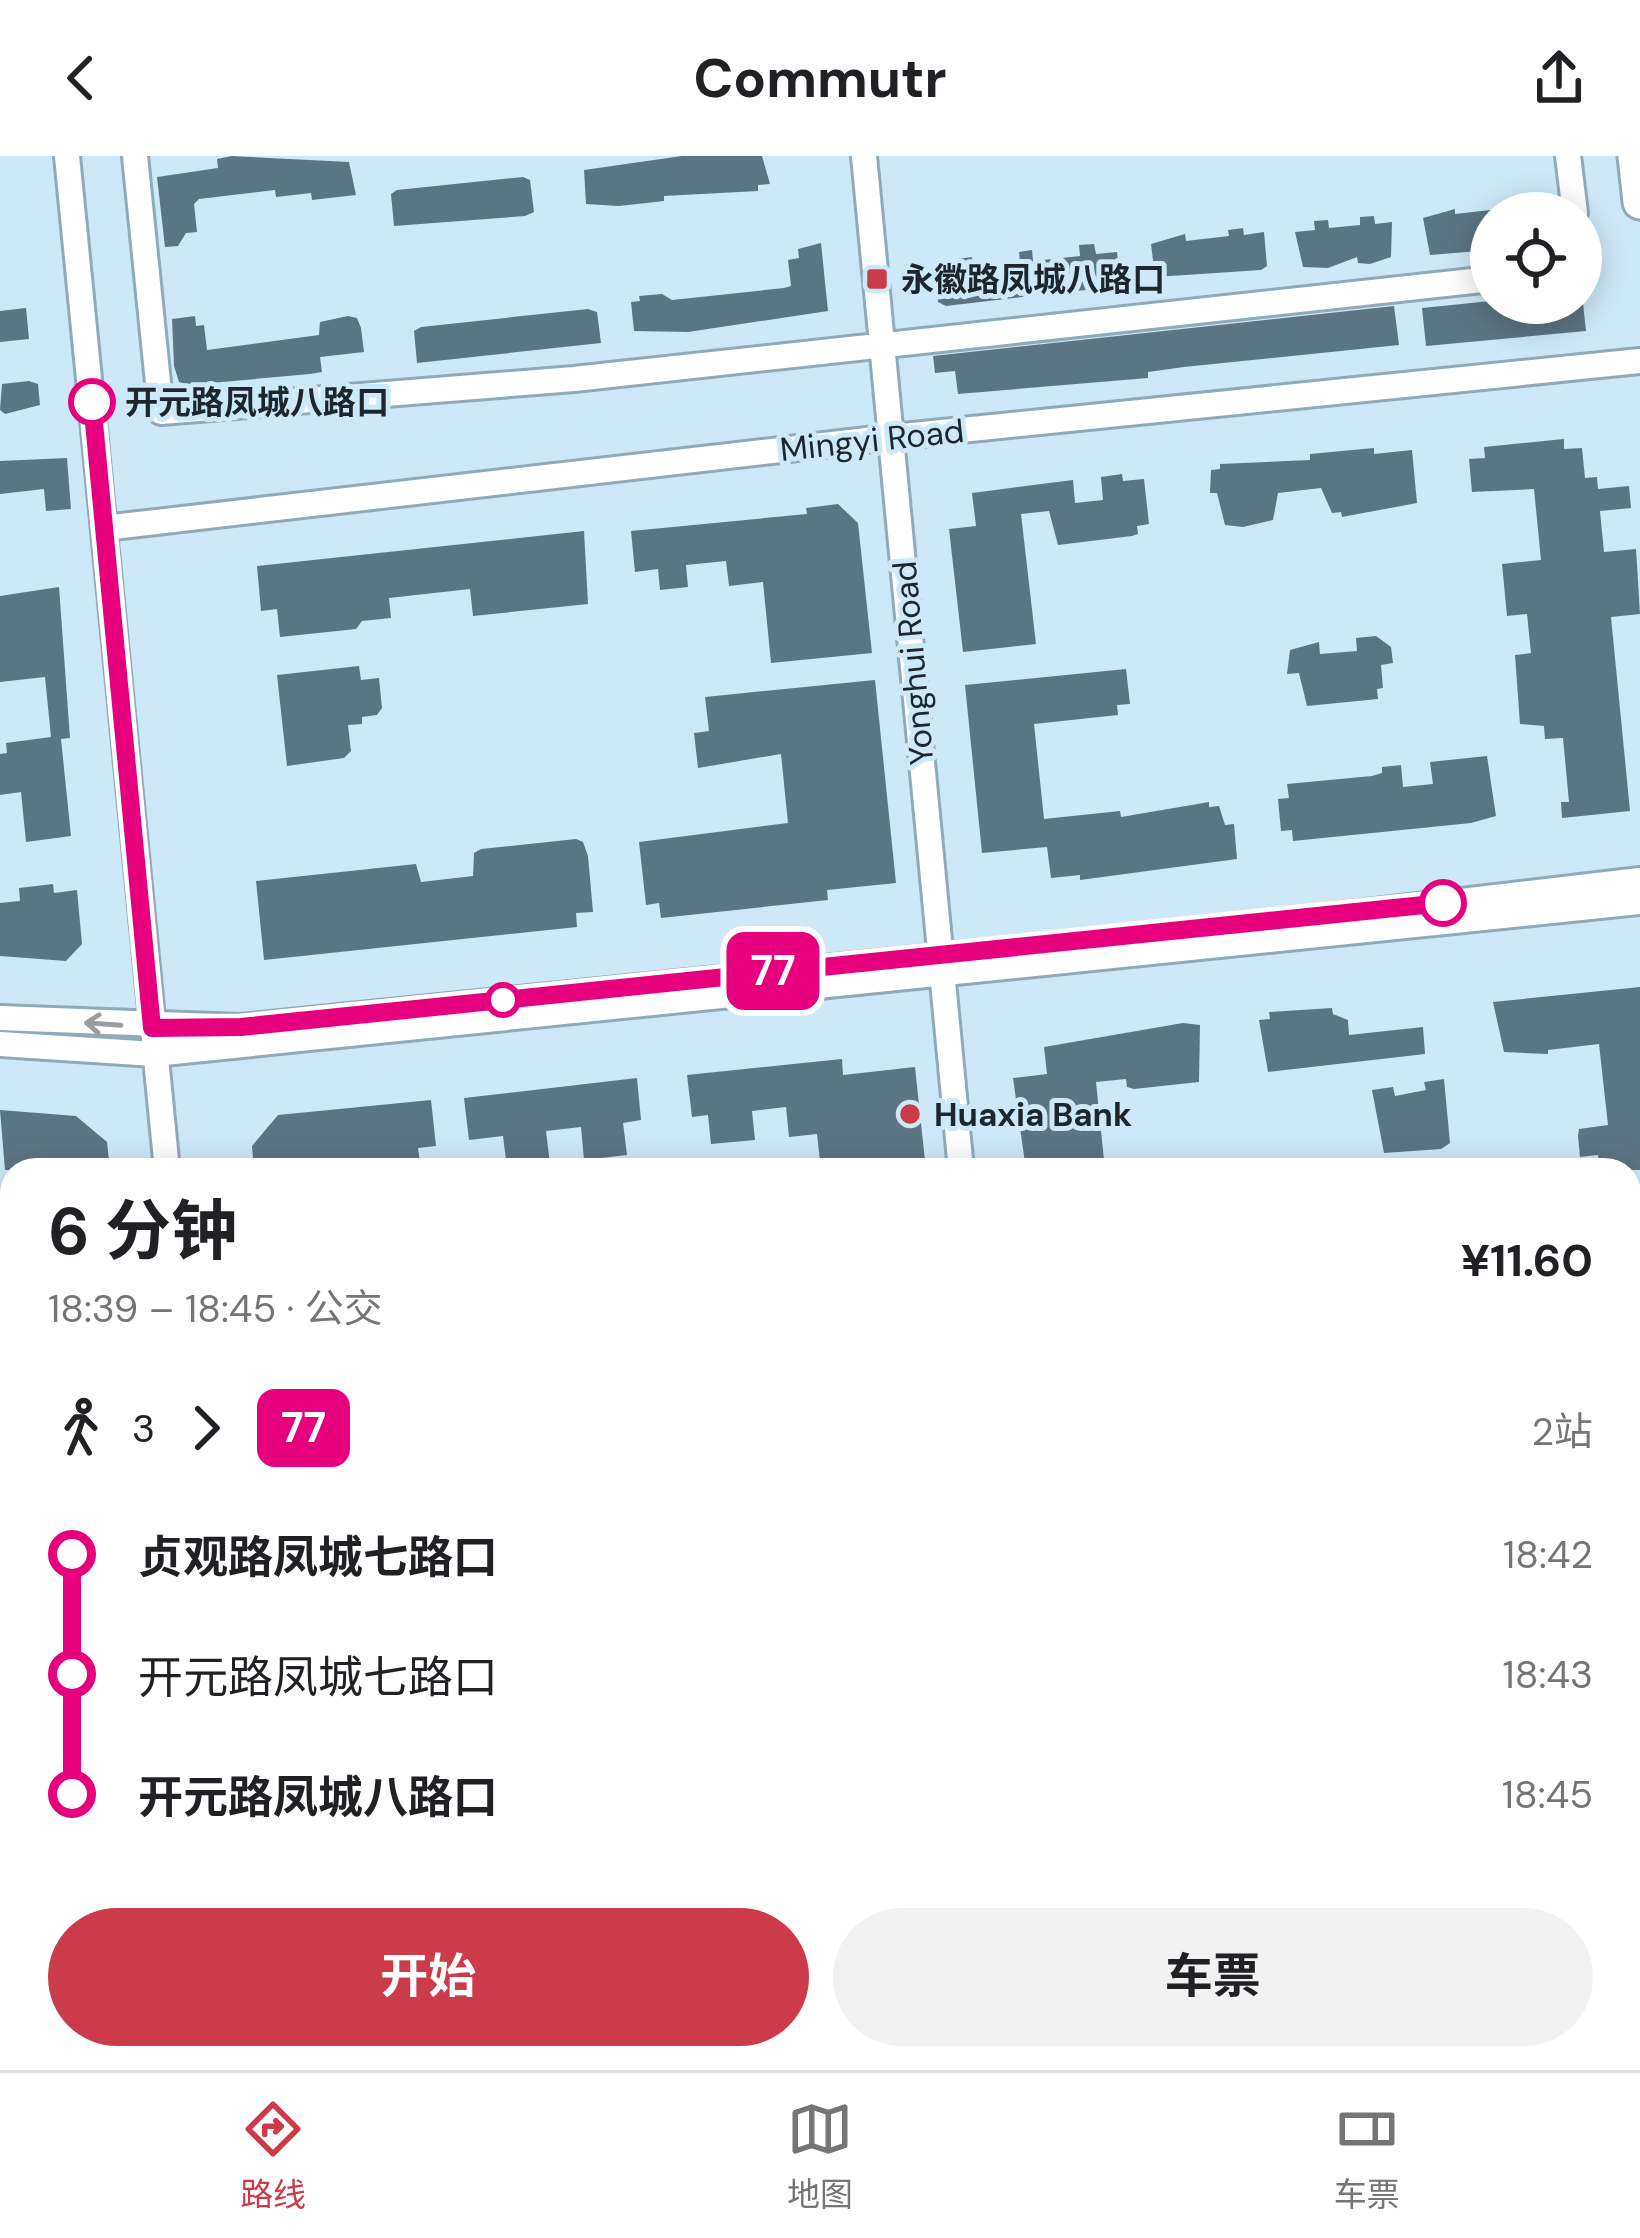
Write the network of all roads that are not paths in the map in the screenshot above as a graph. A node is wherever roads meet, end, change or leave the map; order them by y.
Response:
1 (67, 156) edge
2 (135, 156) edge
3 (864, 156) edge
4 (1568, 156) edge
5 (1635, 156) edge
6 (1572, 192) edge
7 (1640, 202) edge
8 (1470, 281) edge
9 (883, 343) junction
10 (1640, 361) edge
11 (893, 437) junction
12 (104, 528) junction
13 (1640, 880) edge
14 (1640, 902) edge
15 (940, 963) junction
16 (0, 1018) edge
17 (152, 1028) junction
18 (0, 1045) edge
19 (154, 1054) junction
20 (166, 1158) edge
21 (960, 1158) edge

1 - 12 street
2 - 9 street
3 - 9 street, Yonghui Road
4 - 6 street
5 - 7 main road
8 - 9 street
9 - 11 street, Yonghui Road
10 - 11 street, Mingyi Road
11 - 12 street, Mingyi Road
11 - 15 street, Yonghui Road
12 - 17 street
13 - 15 street
14 - 15 street
15 - 17 street
15 - 19 street
15 - 21 street, Yonghui Road
17 -> 16 street
17 - 19 street
18 - 19 street
19 - 20 street

